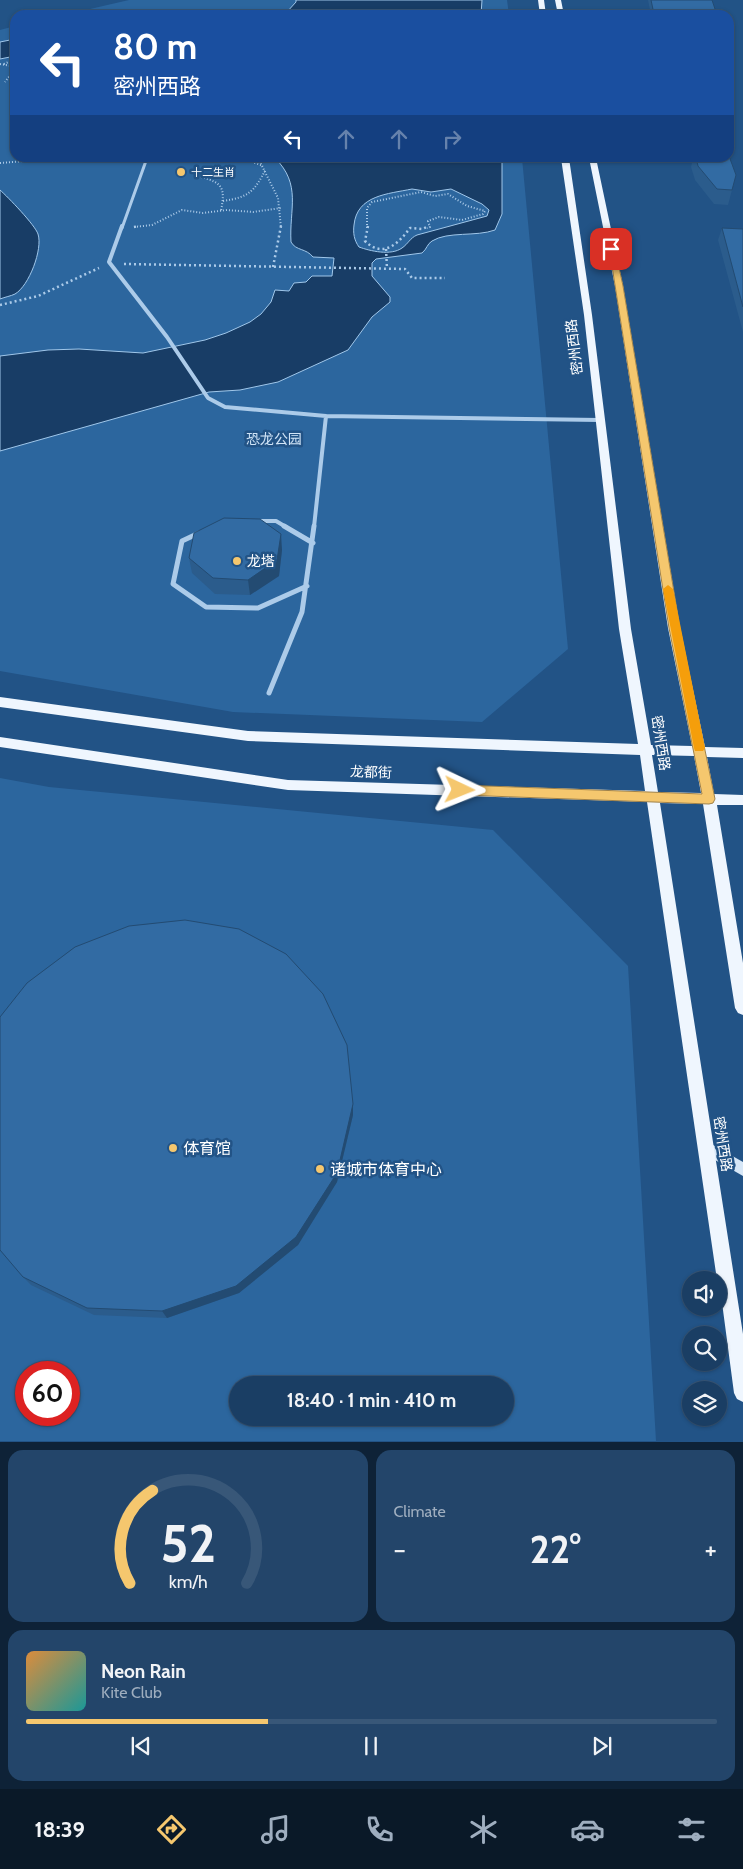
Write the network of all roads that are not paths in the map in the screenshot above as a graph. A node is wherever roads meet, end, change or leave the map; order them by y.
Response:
1 (146, 162) edge
2 (566, 162) edge
3 (593, 162) edge
4 (326, 416) junction
5 (600, 420) junction
6 (250, 520) edge
7 (208, 528) edge
8 (313, 543) junction
9 (307, 586) junction
10 (270, 693) dead end
11 (0, 702) edge
12 (0, 742) edge
13 (645, 748) junction
14 (700, 750) junction
15 (743, 753) edge
16 (651, 796) junction
17 (709, 799) junction
18 (743, 800) edge
19 (743, 1008) edge
20 (706, 1147) junction
21 (743, 1169) edge
22 (743, 1393) edge

1 - 4 street
2 - 5 main road, 密州西路
3 - 14 main road
4 - 5 street
4 - 8 street
5 - 13 main road, 密州西路
6 - 8 street
7 - 9 street
8 - 9 street
9 - 10 street
11 - 13 main road
12 - 16 main road, 龙都街
13 - 14 main road
13 - 16 main road, 密州西路
14 - 15 main road
14 - 17 main road
16 - 17 main road, 龙都街
16 - 20 main road, 密州西路
17 - 18 main road, 龙都街
17 - 19 main road
20 - 21 main road
20 - 22 main road, 密州西路

